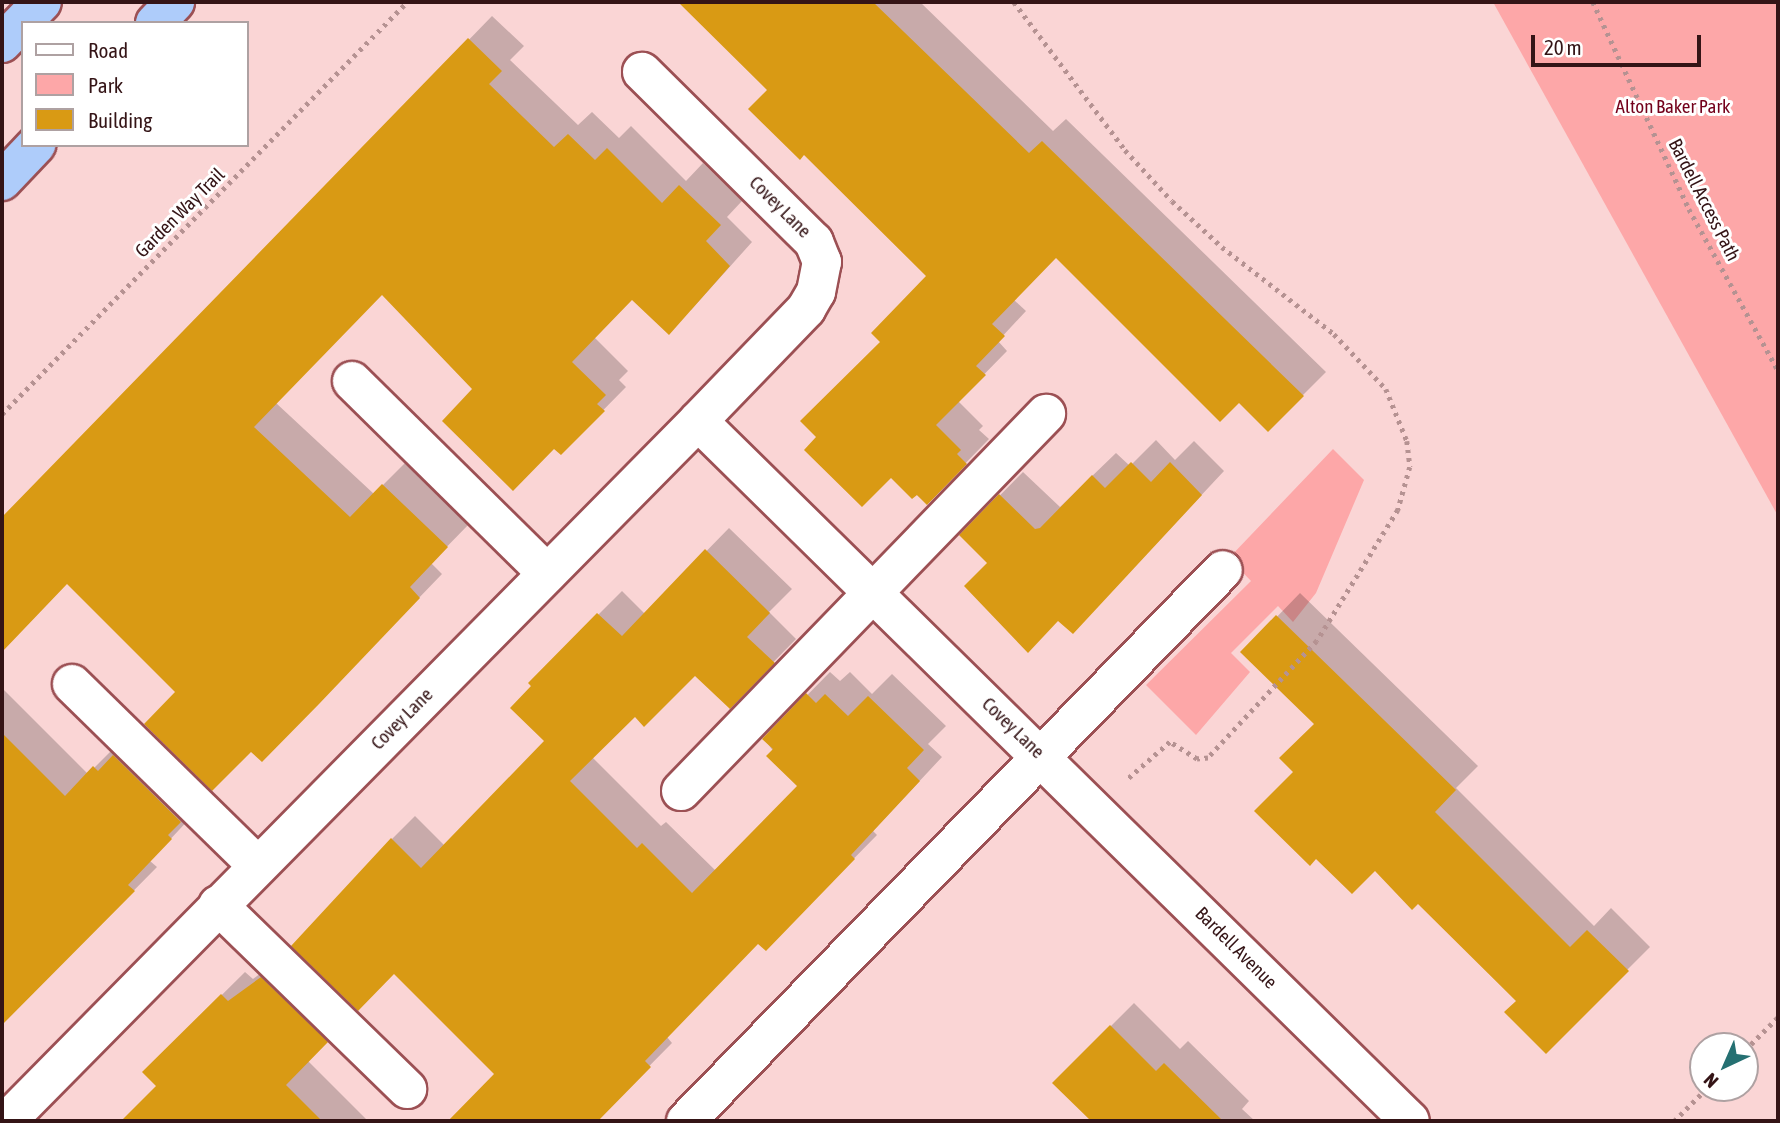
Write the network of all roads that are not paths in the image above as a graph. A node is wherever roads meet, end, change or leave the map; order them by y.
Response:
1 (42, 2) edge
2 (175, 2) edge
3 (23, 21) edge
4 (157, 21) edge
5 (21, 24) edge
6 (2, 43) edge
7 (642, 72) dead end
8 (34, 147) edge
9 (2, 181) edge
10 (352, 381) dead end
11 (1046, 414) dead end
12 (698, 421) junction
13 (1223, 570) dead end
14 (547, 573) junction
15 (874, 593) junction
16 (72, 684) dead end
17 (1051, 766) junction
18 (681, 791) dead end
19 (257, 865) junction
20 (218, 905) junction
21 (407, 1089) dead end
22 (7, 1121) edge
23 (686, 1121) edge
24 (1410, 1121) edge

1 - 3 highway
2 - 4 highway
5 - 6 highway
7 - 12 street, Covey Lane
8 - 9 highway
10 - 14 street
11 - 15 street
12 - 14 street, Covey Lane
12 - 15 street, Covey Lane
13 - 17 street
14 - 19 street, Covey Lane
15 - 17 street, Covey Lane
15 - 18 street
16 - 19 street
17 - 23 street
17 - 24 street, Bardell Avenue
19 - 20 street, Covey Lane
20 - 21 street
20 - 22 street, Covey Lane

